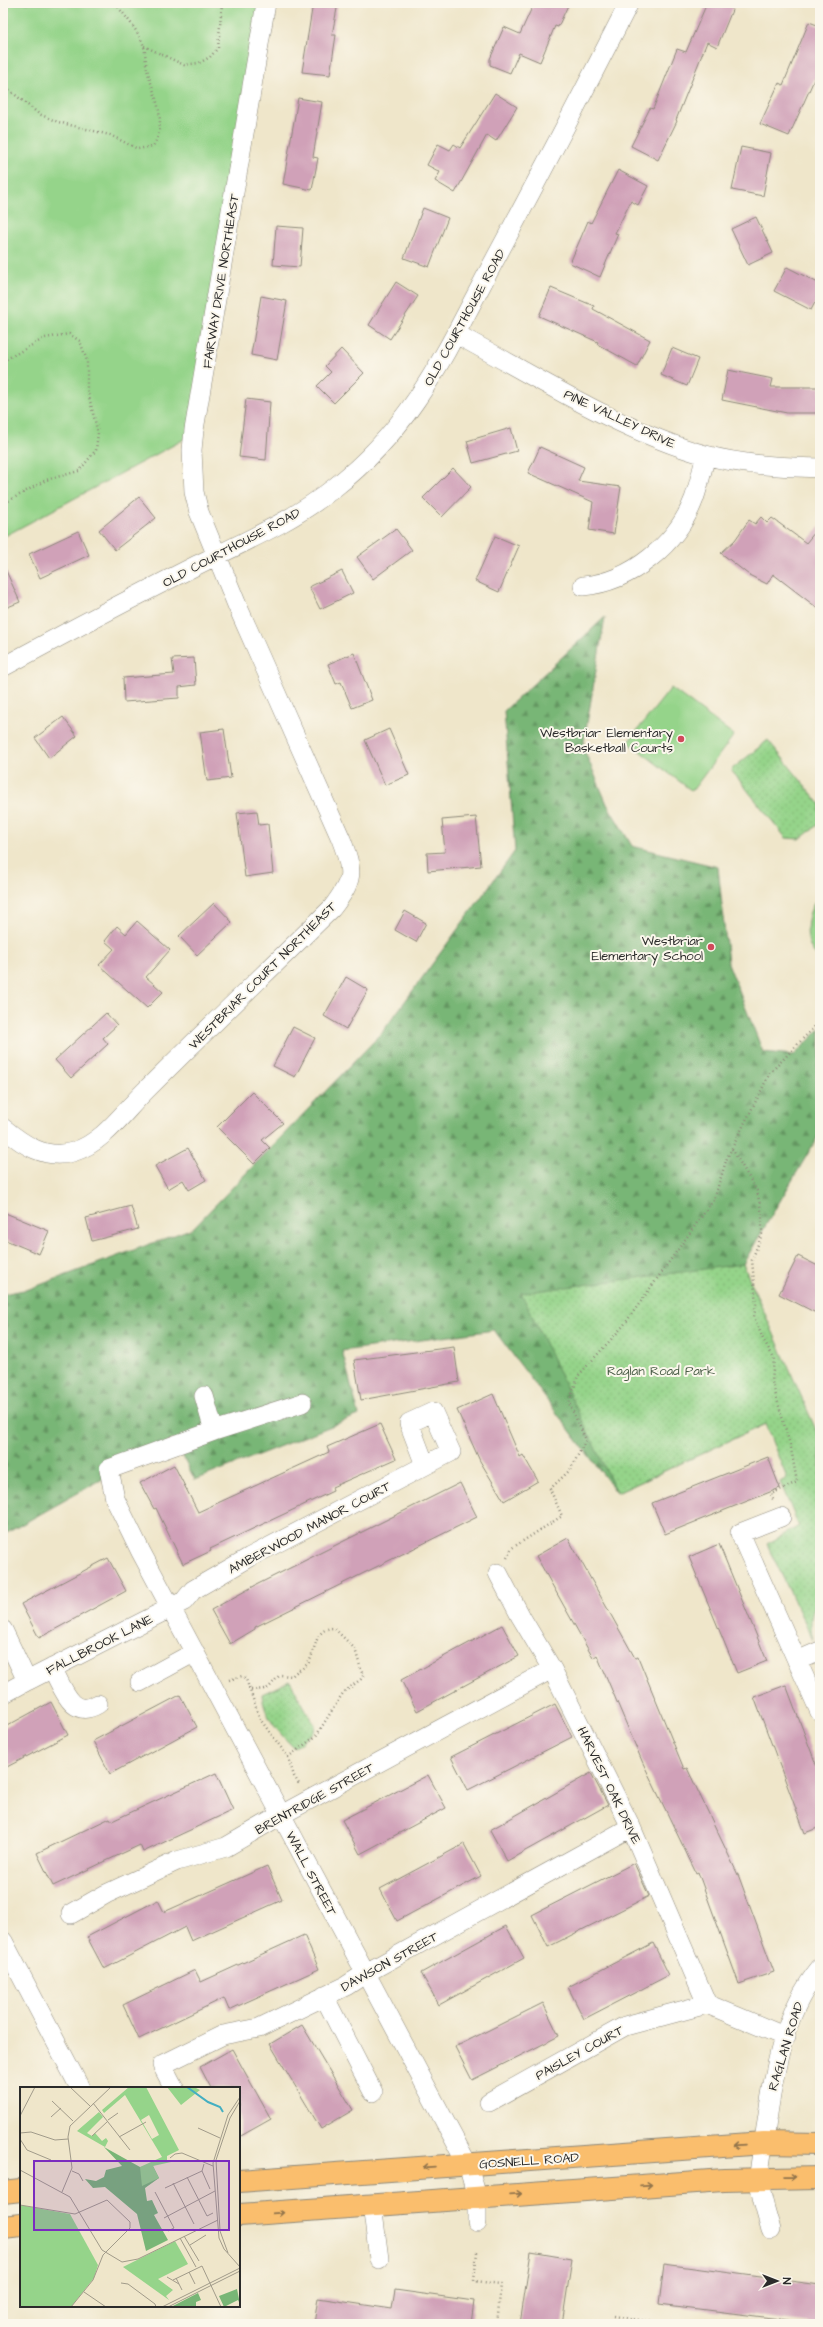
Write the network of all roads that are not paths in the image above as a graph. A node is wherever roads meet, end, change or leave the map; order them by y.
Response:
1 (266, 3) edge
2 (629, 3) edge
3 (456, 334) junction
4 (706, 455) junction
5 (820, 468) edge
6 (217, 555) junction
7 (583, 586) dead end
8 (3, 668) edge
9 (3, 1128) edge
10 (204, 1396) dead end
11 (302, 1403) dead end
12 (214, 1431) junction
13 (425, 1465) junction
14 (781, 1517) road end
15 (498, 1573) road end
16 (171, 1608) junction
17 (3, 1630) edge
18 (820, 1651) edge
19 (195, 1652) junction
20 (798, 1662) junction
21 (52, 1668) junction
22 (552, 1668) junction
23 (27, 1681) junction
24 (140, 1682) dead end
25 (3, 1694) edge
26 (98, 1704) dead end
27 (820, 1712) edge
28 (281, 1815) junction
29 (632, 1827) junction
30 (71, 1914) dead end
31 (3, 1941) edge
32 (820, 1968) edge
33 (366, 1973) junction
34 (324, 1996) junction
35 (707, 2004) junction
36 (786, 2037) junction
37 (79, 2087) edge
38 (173, 2087) edge
39 (373, 2092) dead end
40 (489, 2102) dead end
41 (764, 2143) junction
42 (820, 2144) edge
43 (468, 2164) junction
44 (759, 2178) junction
45 (820, 2178) edge
46 (240, 2181) edge
47 (20, 2190) edge
48 (3, 2192) edge
49 (477, 2197) junction
50 (372, 2206) junction
51 (240, 2215) edge
52 (477, 2222) dead end
53 (20, 2225) edge
54 (3, 2227) edge
55 (771, 2230) dead end
56 (379, 2259) dead end

1 - 6 street, FAIRWAY DRIVE NORTHEAST
2 - 3 street, OLD COURTHOUSE ROAD
3 - 4 street, PINE VALLEY DRIVE
3 - 6 street, OLD COURTHOUSE ROAD
4 - 5 street, PINE VALLEY DRIVE
4 - 7 street
6 - 8 street, OLD COURTHOUSE ROAD
6 - 9 street, WESTBRIAR COURT NORTHEAST
10 - 12 street
11 - 12 street
12 - 16 street, WALL STREET
13 - 13 street, AMBERWOOD MANOR COURT
13 - 16 street, AMBERWOOD MANOR COURT
14 - 20 street
15 - 22 street, HARVEST OAK DRIVE
16 - 19 street, WALL STREET
16 - 21 street, FALLBROOK LANE
17 - 23 street
18 - 20 street
19 - 24 street
19 - 28 street, WALL STREET
20 - 27 street
21 - 23 street, FALLBROOK LANE
21 - 26 street
22 - 28 street, BRENTRIDGE STREET
22 - 29 street, HARVEST OAK DRIVE
23 - 25 street, FALLBROOK LANE
28 - 30 street, BRENTRIDGE STREET
28 - 33 street, WALL STREET
29 - 33 street, DAWSON STREET
29 - 35 street, HARVEST OAK DRIVE
31 - 37 street
32 - 36 street, RAGLAN ROAD
33 - 34 street, DAWSON STREET
33 - 43 street, WALL STREET
34 - 38 street, DAWSON STREET
34 - 39 street
35 - 36 street
35 - 40 street, PAISLEY COURT
36 - 41 street, RAGLAN ROAD
41 - 42 main road, GOSNELL ROAD
41 -> 43 main road, GOSNELL ROAD
41 - 44 street, RAGLAN ROAD
43 -> 46 main road, GOSNELL ROAD
43 - 49 street, WALL STREET
44 -> 45 main road
49 -> 44 main road
44 - 55 street
47 - 48 main road
49 - 50 main road
49 - 52 street, WALL STREET
51 -> 50 main road
50 - 56 street
53 - 54 main road

